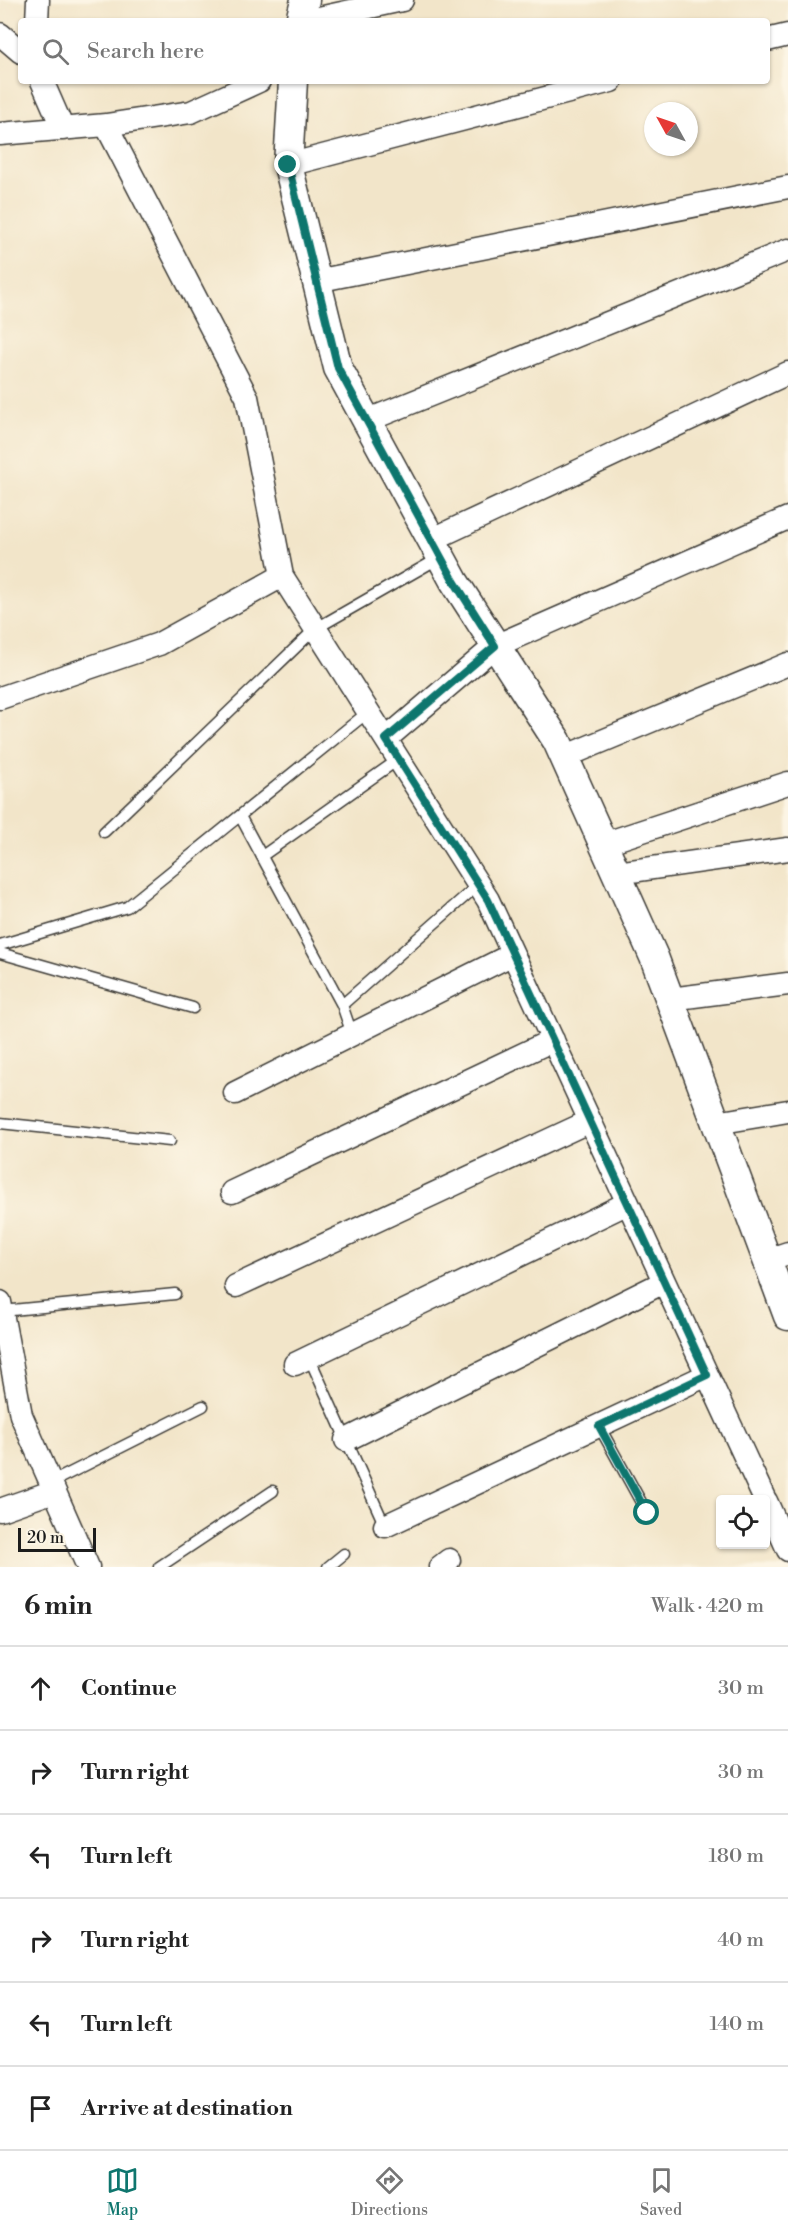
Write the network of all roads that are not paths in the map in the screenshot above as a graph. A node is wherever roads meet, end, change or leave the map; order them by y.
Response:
1 (38, 0) edge
2 (304, 0) edge
3 (402, 0) edge
4 (37, 18) edge
5 (301, 18) edge
6 (319, 18) edge
7 (0, 34) edge
8 (788, 35) edge
9 (770, 39) edge
10 (18, 49) edge
11 (43, 84) edge
12 (252, 84) edge
13 (293, 84) edge
14 (599, 84) edge
15 (106, 125) junction
16 (63, 129) junction
17 (0, 134) edge
18 (288, 165) junction
19 (788, 187) edge
20 (788, 250) edge
21 (316, 280) junction
22 (788, 373) edge
23 (366, 421) junction
24 (788, 518) edge
25 (436, 548) junction
26 (282, 576) junction
27 (315, 628) junction
28 (495, 646) junction
29 (788, 664) edge
30 (0, 698) edge
31 (368, 712) junction
32 (386, 739) junction
33 (564, 757) junction
34 (399, 759) junction
35 (788, 783) edge
36 (240, 816) junction
37 (104, 832) dead end
38 (603, 844) junction
39 (788, 849) edge
40 (262, 856) junction
41 (617, 873) junction
42 (478, 885) junction
43 (0, 945) edge
44 (0, 953) edge
45 (513, 954) junction
46 (788, 984) edge
47 (670, 999) junction
48 (342, 1005) junction
49 (193, 1008) dead end
50 (352, 1035) junction
51 (553, 1040) junction
52 (236, 1093) dead end
53 (788, 1112) edge
54 (590, 1121) junction
55 (716, 1123) junction
56 (0, 1124) edge
57 (170, 1141) dead end
58 (232, 1192) dead end
59 (628, 1203) junction
60 (778, 1256) edge
61 (664, 1282) junction
62 (236, 1286) dead end
63 (175, 1294) dead end
64 (0, 1308) edge
65 (788, 1316) edge
66 (302, 1360) joint
67 (707, 1375) junction
68 (202, 1406) dead end
69 (10, 1417) edge
70 (599, 1426) junction
71 (346, 1440) junction
72 (52, 1487) junction
73 (273, 1491) dead end
74 (763, 1495) edge
75 (0, 1510) edge
76 (770, 1511) edge
77 (647, 1513) dead end
78 (385, 1526) joint
79 (788, 1550) edge
80 (344, 1554) dead end
81 (88, 1567) edge
82 (159, 1567) edge
83 (328, 1567) edge

1 - 4 street
2 - 5 street
3 - 6 street
7 - 10 street
8 - 9 street
11 - 16 street
12 - 15 street
13 - 18 street
14 - 18 street
15 - 16 street
15 - 26 street
16 - 17 street
18 - 21 street
19 - 21 street
20 - 23 street
21 - 23 street
22 - 25 street
23 - 25 street
24 - 28 street
25 - 27 lane
25 - 28 street
26 - 27 street
26 - 30 street
27 - 31 street
27 - 37 lane
28 - 32 street
28 - 33 street
29 - 33 street
31 - 32 street
31 - 36 lane
32 - 34 street
33 - 38 street
34 - 40 lane
34 - 42 street
35 - 38 street
36 - 40 lane
36 - 43 lane
38 - 41 street
39 - 41 street
40 - 48 lane
41 - 47 street
42 - 45 street
42 - 48 lane
44 - 49 lane
45 - 50 street
45 - 51 street
46 - 47 street
47 - 55 street
48 - 50 lane
50 - 52 street
51 - 54 street
51 - 58 street
53 - 55 street
54 - 59 street
54 - 62 street
55 - 60 street
56 - 57 lane
59 - 61 street
59 - 66 street
60 - 65 street
61 - 67 street
61 - 71 street
63 - 64 lane
64 - 69 street
66 - 71 lane
67 - 70 street
67 - 74 street
68 - 72 lane
69 - 72 street
70 - 77 lane
70 - 78 street
71 - 78 lane
72 - 75 street
72 - 81 street
73 - 82 lane
76 - 79 street
80 - 83 lane

